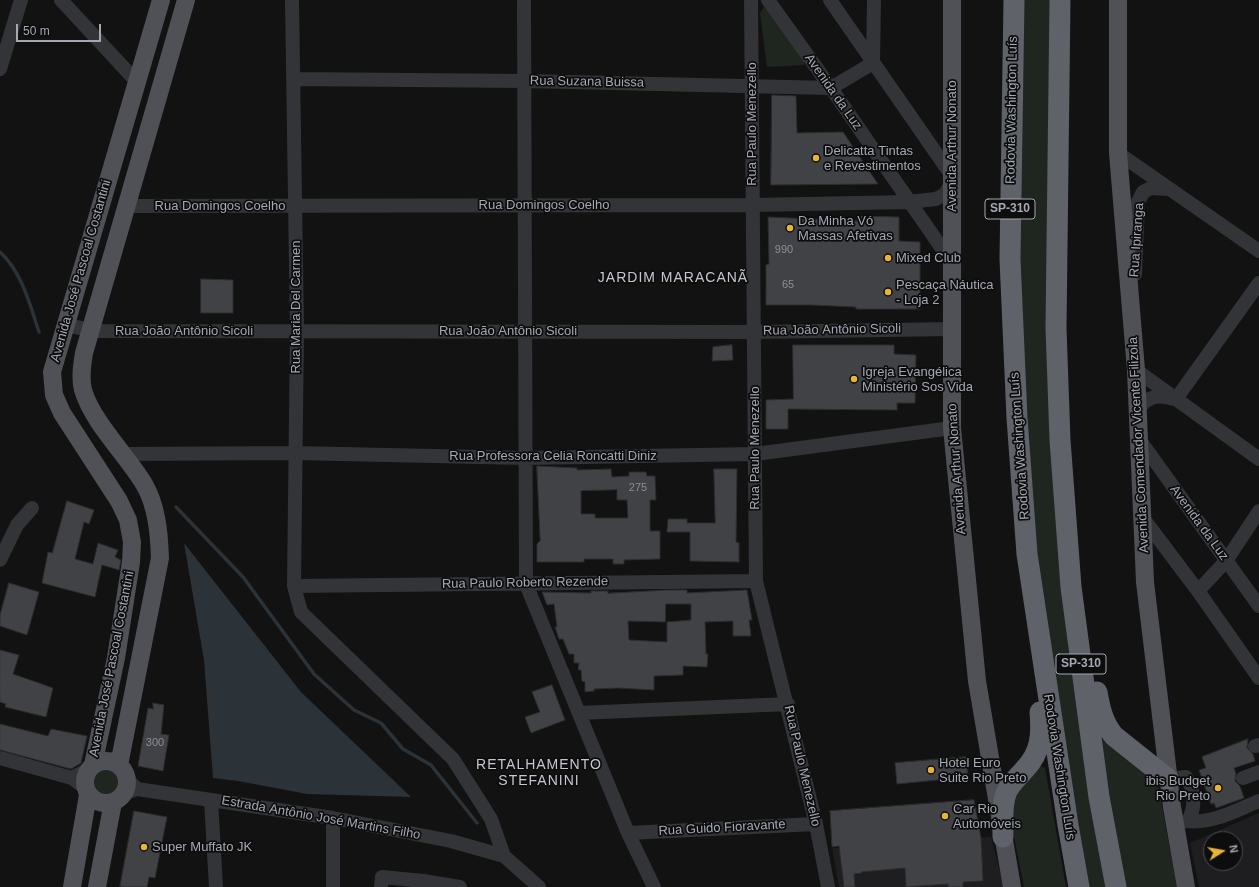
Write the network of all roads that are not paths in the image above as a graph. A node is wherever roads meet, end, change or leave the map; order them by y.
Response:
1 (21, 0) edge
2 (61, 0) edge
3 (161, 0) edge
4 (186, 0) edge
5 (292, 0) edge
6 (524, 0) edge
7 (751, 0) edge
8 (768, 0) edge
9 (830, 0) edge
10 (874, 0) edge
11 (952, 0) edge
12 (1014, 0) edge
13 (1060, 0) edge
14 (1118, 0) edge
15 (874, 63) junction
16 (0, 69) edge
17 (294, 79) junction
18 (525, 81) junction
19 (136, 82) junction
20 (752, 85) junction
21 (831, 88) junction
22 (1118, 153) junction
23 (952, 179) junction
24 (1169, 189) junction
25 (908, 202) junction
26 (525, 205) junction
27 (753, 205) junction
28 (127, 206) junction
29 (296, 206) junction
30 (1259, 251) edge
31 (952, 264) junction
32 (1259, 283) edge
33 (1133, 316) junction
34 (65, 325) junction
35 (952, 329) junction
36 (297, 330) junction
37 (525, 330) junction
38 (91, 331) junction
39 (754, 332) junction
40 (1136, 370) junction
41 (1176, 399) junction
42 (1138, 409) junction
43 (952, 428) junction
44 (1139, 439) junction
45 (1060, 440) junction
46 (295, 453) junction
47 (123, 454) junction
48 (755, 454) junction
49 (152, 455) junction
50 (526, 458) junction
51 (1259, 459) edge
52 (138, 476) junction
53 (32, 508) dead end
54 (1259, 512) edge
55 (1143, 518) junction
56 (1027, 554) junction
57 (0, 560) edge
58 (1226, 561) junction
59 (756, 581) junction
60 (526, 584) junction
61 (294, 586) junction
62 (1198, 591) junction
63 (1259, 606) edge
64 (1259, 678) edge
65 (788, 704) junction
66 (579, 713) junction
67 (0, 758) edge
68 (91, 767) junction
69 (1259, 772) edge
70 (1243, 778) dead end
71 (1168, 779) junction
72 (124, 786) junction
73 (82, 787) junction
74 (211, 800) junction
75 (1259, 801) edge
76 (333, 818) junction
77 (1181, 822) junction
78 (816, 824) junction
79 (628, 833) junction
80 (1002, 837) junction
81 (504, 856) junction
82 (72, 887) edge
83 (97, 887) edge
84 (216, 887) edge
85 (333, 887) edge
86 (381, 887) edge
87 (460, 887) edge
88 (539, 887) edge
89 (654, 887) edge
90 (828, 887) edge
91 (1012, 887) edge
92 (1079, 887) edge
93 (1116, 887) edge
94 (1186, 887) edge

1 - 16 street
2 - 19 street
3 - 19 main road, Avenida José Pascoal Costantini
4 - 28 main road, Avenida José Pascoal Costantini
5 - 17 street, Rua Maria Del Carmen
6 - 18 street
7 - 20 street, Rua Paulo Menezello
8 - 21 street, Avenida da Luz
9 - 15 street
10 - 15 street
11 - 23 main road, Avenida Arthur Nonato
12 - 56 highway, Rodovia Washington Luís / SP-310
13 - 45 highway, SP-310
14 - 22 main road, Avenida Comendador Vicente Filizola
15 - 21 street
15 - 23 street
17 - 18 street, Rua Suzana Buissa
17 - 29 street, Rua Maria Del Carmen
18 - 20 street, Rua Suzana Buissa
18 - 26 street
19 - 34 main road, Avenida José Pascoal Costantini
20 - 21 street, Rua Suzana Buissa
20 - 27 street, Rua Paulo Menezello
21 - 25 street, Avenida da Luz
22 - 24 street
22 - 33 main road, Avenida Comendador Vicente Filizola
23 - 25 street, Rua Domingos Coelho
23 - 31 main road, Avenida Arthur Nonato
24 - 30 street
24 - 33 street, Rua Ipiranga
25 - 27 street, Rua Domingos Coelho
25 - 31 street, Avenida da Luz
26 - 27 street, Rua Domingos Coelho
26 - 29 street, Rua Domingos Coelho
26 - 37 street
27 - 39 street, Rua Paulo Menezello
28 - 29 street, Rua Domingos Coelho
28 - 38 main road, Avenida José Pascoal Costantini
29 - 36 street, Rua Maria Del Carmen
31 - 35 main road, Avenida Arthur Nonato
32 - 41 street
33 - 40 main road, Avenida Comendador Vicente Filizola
34 - 38 street, Rua João Antônio Sicoli
34 - 68 main road, Avenida José Pascoal Costantini
35 - 39 street, Rua João Antônio Sicoli
35 - 43 main road, Avenida Arthur Nonato
36 - 37 street, Rua João Antônio Sicoli
36 - 38 street, Rua João Antônio Sicoli
36 - 46 street, Rua Maria Del Carmen
37 - 39 street, Rua João Antônio Sicoli
37 - 50 street
38 - 47 main road, Avenida José Pascoal Costantini
39 - 48 street, Rua Paulo Menezello
40 - 41 street
40 - 42 main road, Avenida Comendador Vicente Filizola
41 - 42 street
41 - 51 street
42 - 44 main road, Avenida Comendador Vicente Filizola
43 - 48 street, Rua Professora Celia Roncatti Diniz
43 - 80 main road, Avenida Arthur Nonato
44 - 55 main road, Avenida Comendador Vicente Filizola
44 - 58 street, Avenida da Luz
45 - 71 highway
45 - 93 highway, SP-310
46 - 49 street, Rua Professora Celia Roncatti Diniz
46 - 50 street, Rua Professora Celia Roncatti Diniz
46 - 61 street, Rua Maria Del Carmen
47 - 49 street, Rua Professora Celia Roncatti Diniz
47 - 52 main road, Avenida José Pascoal Costantini
48 - 50 street, Rua Professora Celia Roncatti Diniz
48 - 59 street, Rua Paulo Menezello
49 - 52 street
50 - 60 street
52 - 72 main road, Avenida José Pascoal Costantini
53 - 57 street
54 - 58 street
55 - 62 street
55 - 71 main road, Avenida Comendador Vicente Filizola
56 - 80 highway
56 - 92 highway, Rodovia Washington Luís / SP-310
58 - 62 street
58 - 63 street, Avenida da Luz
59 - 60 street, Rua Paulo Roberto Rezende
59 - 65 street, Rua Paulo Menezello
60 - 61 street, Rua Paulo Roberto Rezende
60 - 66 street
61 - 81 street, Rua Maria Del Carmen
62 - 64 street
65 - 66 street
65 - 78 street, Rua Paulo Menezello
66 - 79 street
67 - 73 street
68 - 72 main road
68 - 73 main road, Avenida José Pascoal Costantini
69 - 70 street
71 - 77 main road, Avenida Comendador Vicente Filizola
72 - 73 main road
72 - 74 street, Estrada Antônio José Martins Filho
72 - 83 main road, Avenida José Pascoal Costantini
73 - 82 main road, Avenida José Pascoal Costantini
74 - 76 street, Estrada Antônio José Martins Filho
74 - 84 street
75 - 77 street
76 - 81 street, Estrada Antônio José Martins Filho
76 - 85 street
77 - 94 main road, Avenida Comendador Vicente Filizola
78 - 79 street, Rua Guido Fioravante
78 - 90 street, Rua Paulo Menezello
79 - 89 street
80 - 91 main road, Avenida Arthur Nonato
81 - 88 street
86 - 87 street

